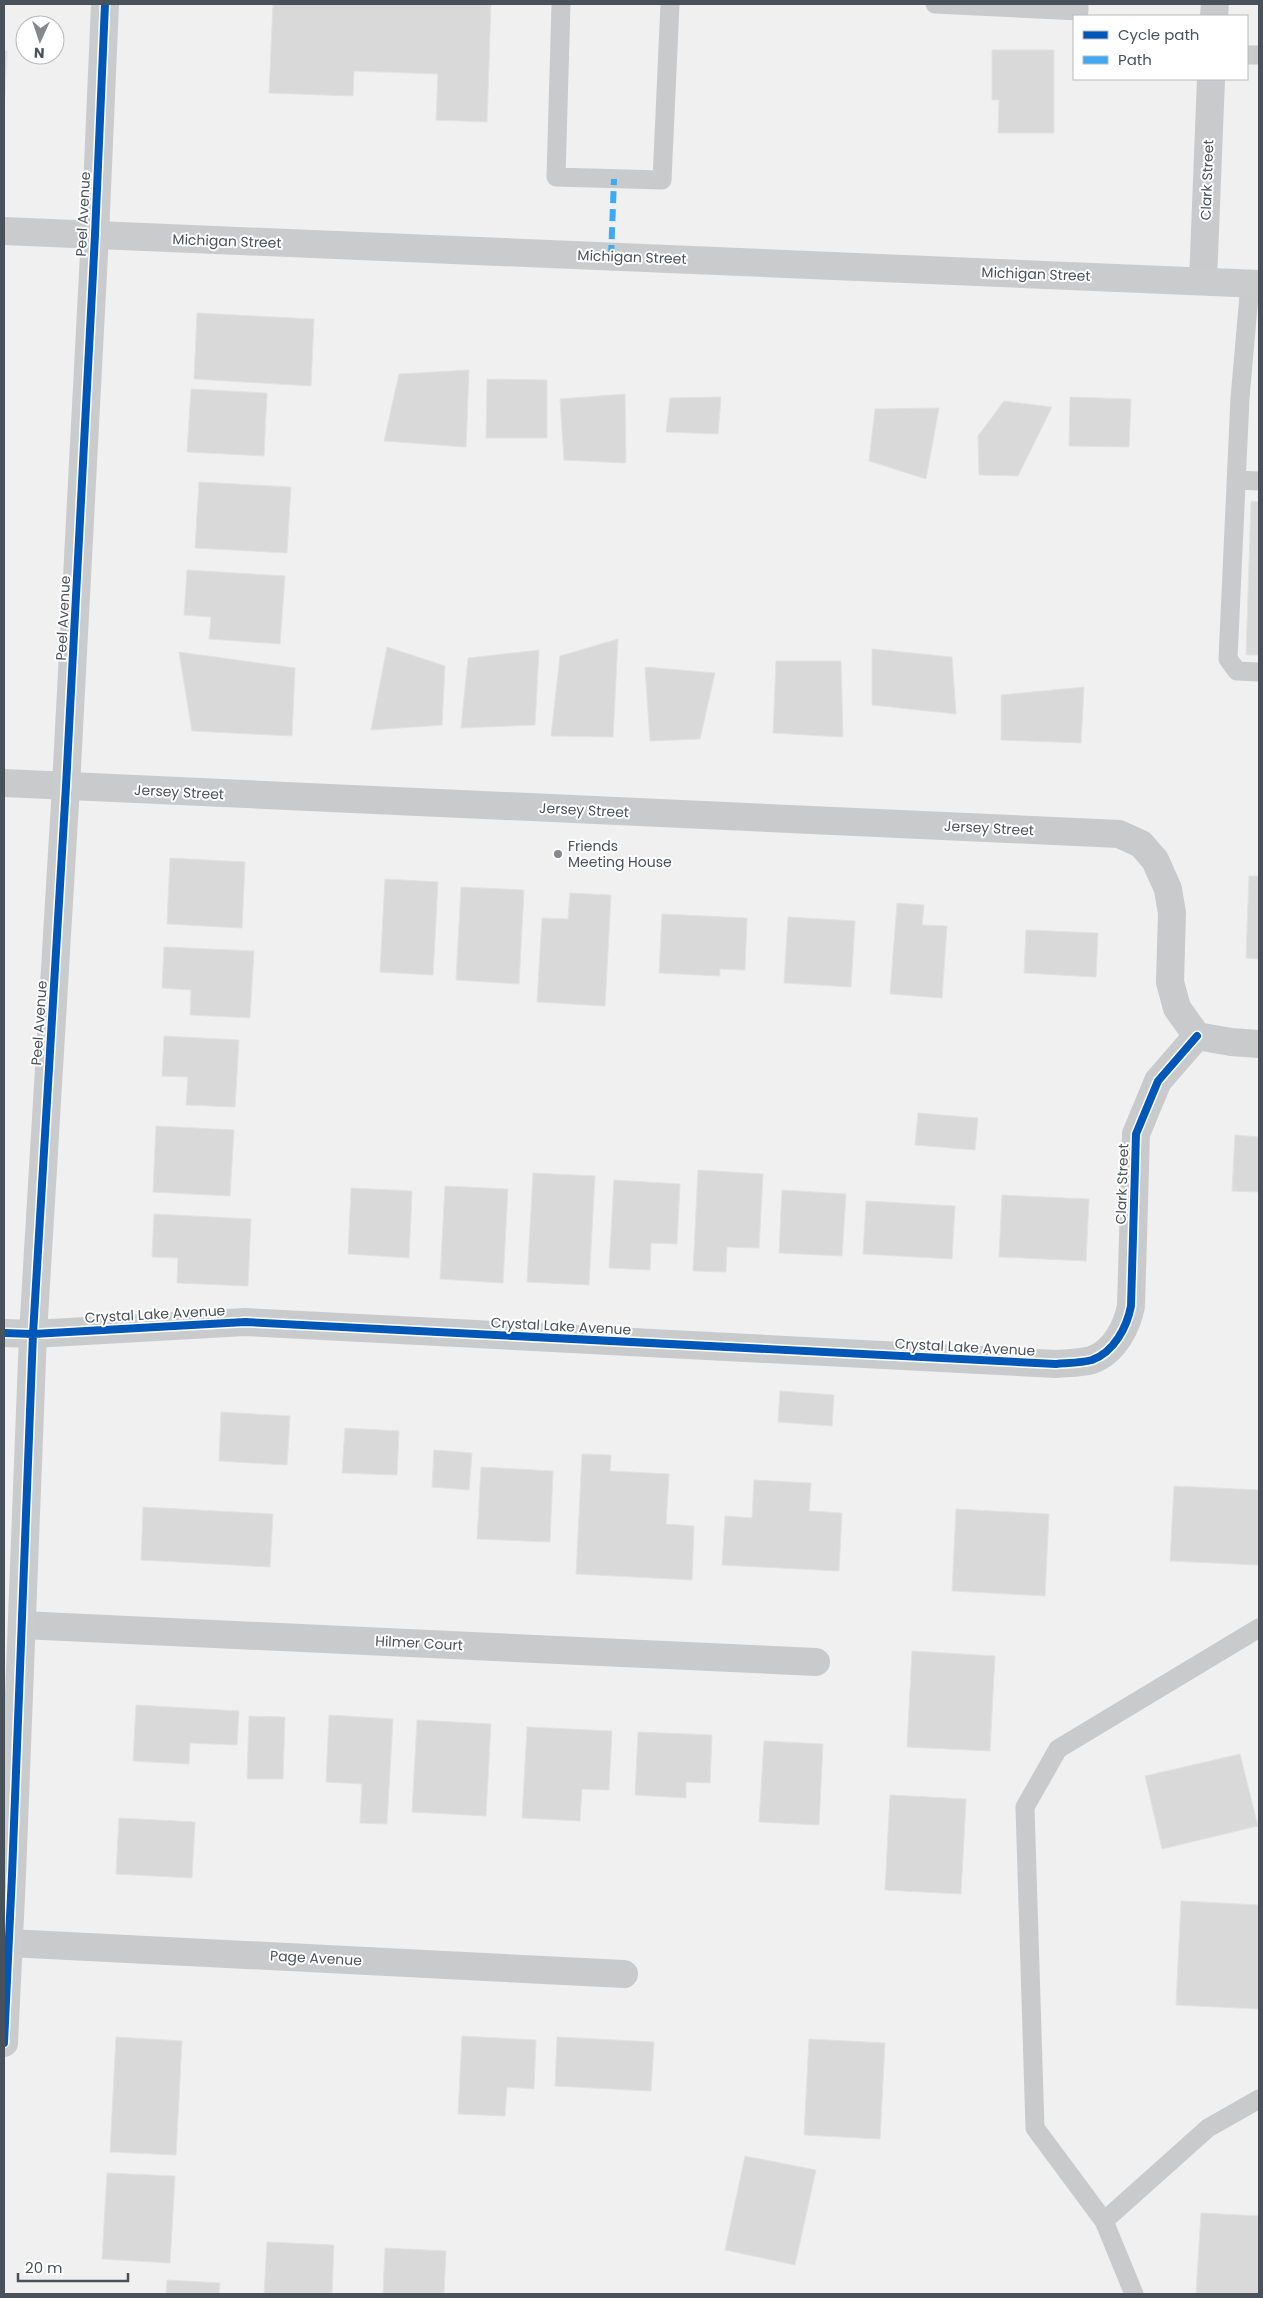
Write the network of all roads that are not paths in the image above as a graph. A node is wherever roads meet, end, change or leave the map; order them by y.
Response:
1 (105, 4) edge
2 (561, 4) edge
3 (670, 4) edge
4 (935, 4) edge
5 (1079, 4) edge
6 (1211, 80) edge
7 (4, 231) edge
8 (95, 235) junction
9 (1203, 282) junction
10 (1254, 284) edge
11 (1236, 480) junction
12 (1259, 481) edge
13 (1259, 672) edge
14 (4, 783) edge
15 (66, 786) junction
16 (1197, 1036) junction
17 (1259, 1044) edge
18 (4, 1333) edge
19 (33, 1334) junction
20 (1112, 1346) joint
21 (22, 1625) junction
22 (1259, 1628) edge
23 (816, 1662) dead end
24 (8, 1874) edge
25 (9, 1943) junction
26 (624, 1974) dead end
27 (4, 2043) edge
28 (1259, 2099) edge
29 (1104, 2221) junction
30 (1134, 2294) edge

1 - 8 street, Peel Avenue
2 - 3 lane
4 - 5 lane
6 - 9 street, Clark Street
7 - 8 street, Michigan Street
8 - 9 street, Michigan Street
8 - 15 street, Peel Avenue
9 - 10 street, Michigan Street
10 - 11 lane
11 - 12 lane
11 - 13 lane
14 - 15 street, Jersey Street
15 - 16 street, Jersey Street
15 - 19 street, Peel Avenue
16 - 17 street
16 - 20 street, Clark Street
18 - 19 street, Crystal Lake Avenue
19 - 20 street, Crystal Lake Avenue
19 - 21 street, Peel Avenue
21 - 23 street, Hilmer Court
21 - 24 street, Peel Avenue
22 - 29 lane
24 - 25 street, Peel Avenue
25 - 26 street, Page Avenue
25 - 27 street, Peel Avenue
28 - 29 lane
29 - 30 lane

